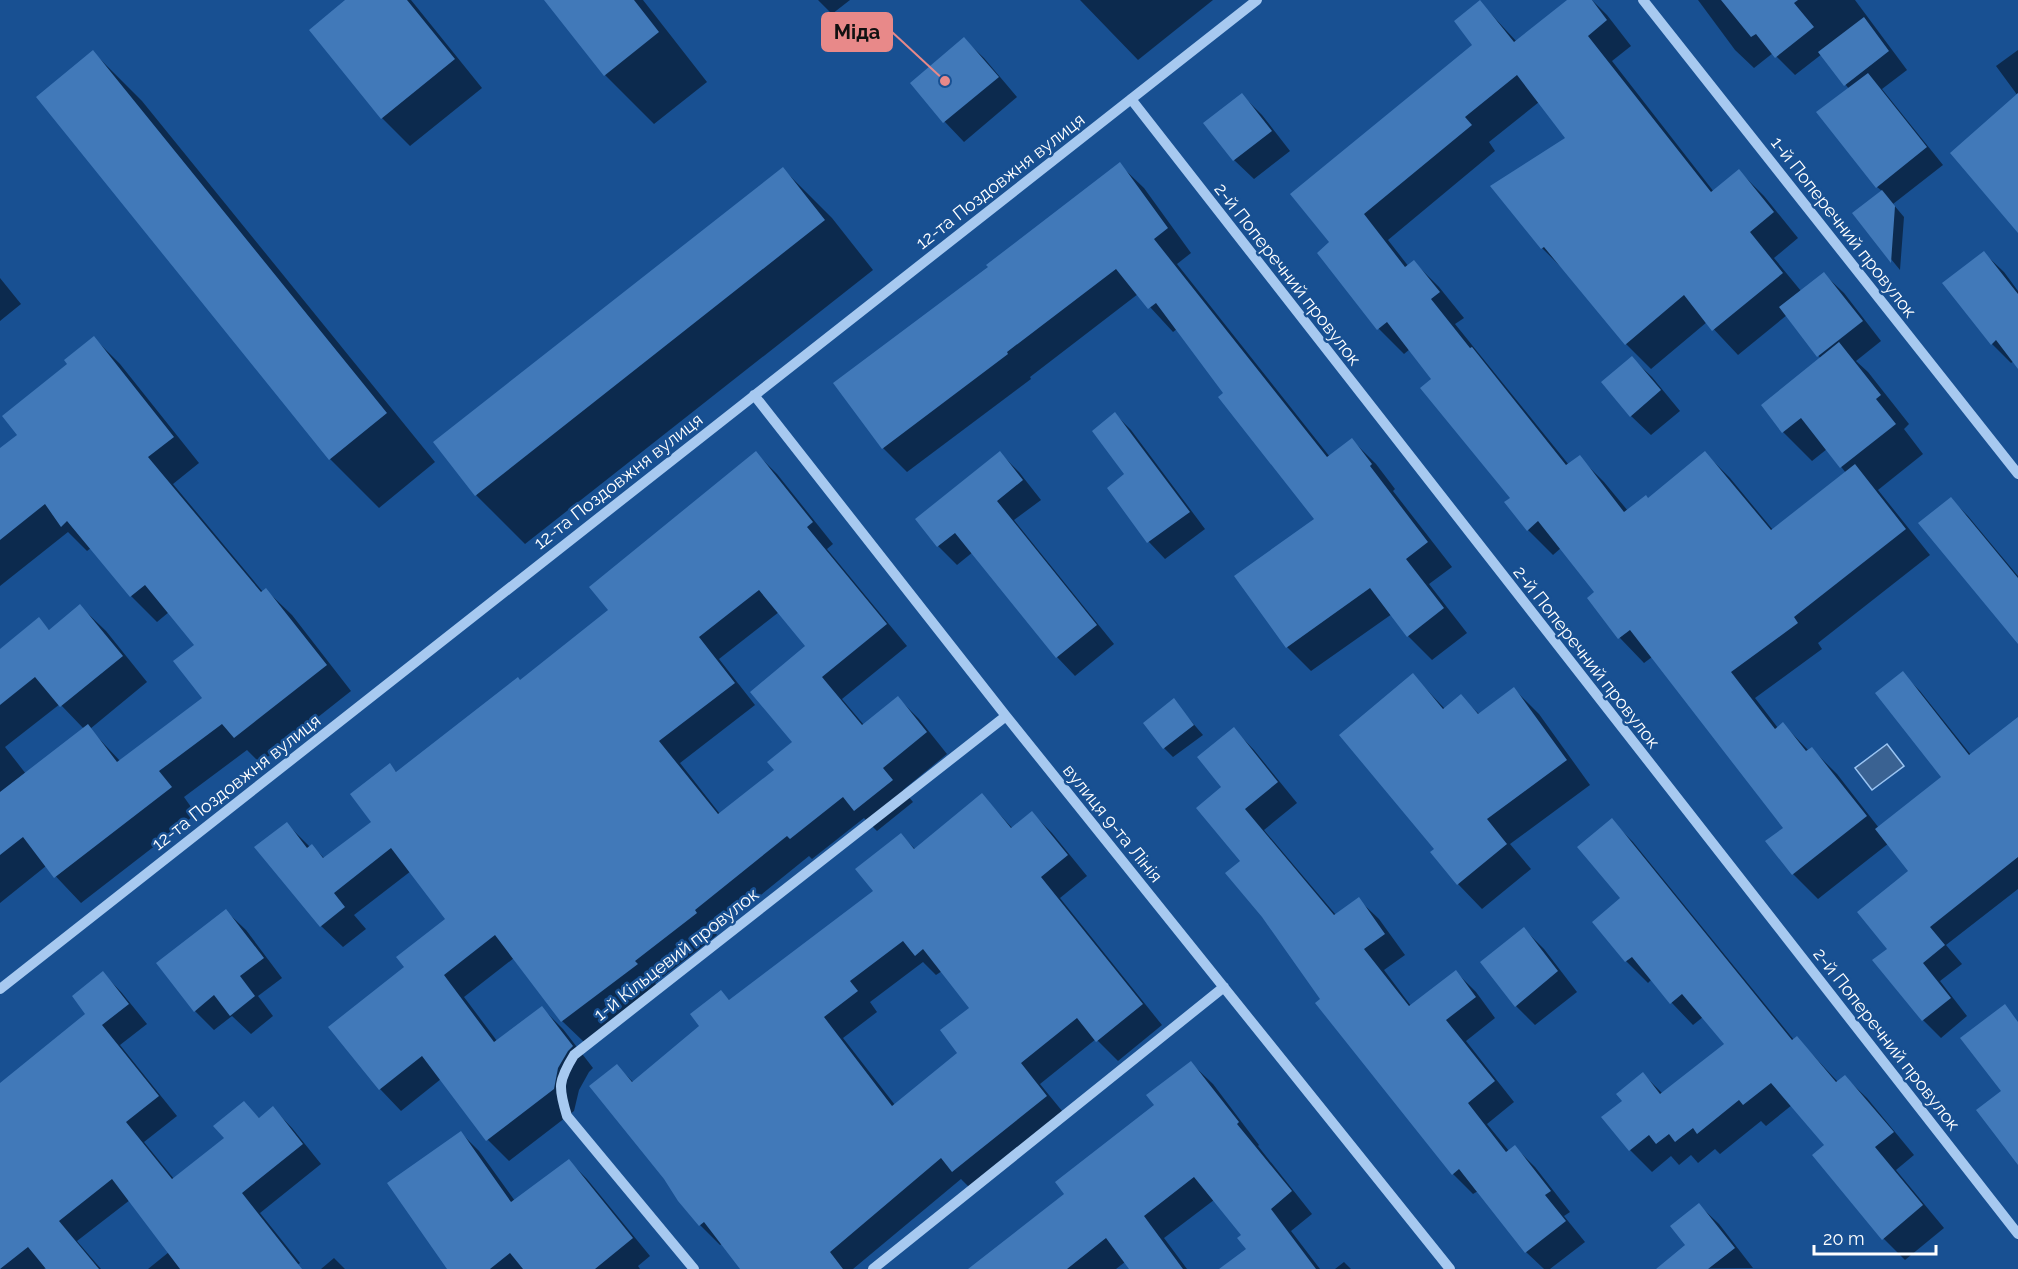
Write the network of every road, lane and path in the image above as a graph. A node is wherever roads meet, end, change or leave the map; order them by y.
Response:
1 (1257, 0) edge
2 (1643, 0) edge
3 (1131, 99) junction
4 (754, 395) junction
5 (2018, 474) edge
6 (1006, 716) junction
7 (1224, 987) junction
8 (0, 989) edge
9 (2018, 1234) edge
10 (694, 1269) edge
11 (873, 1269) edge
12 (1450, 1269) edge

1 - 3 street, 12-та Поздовжня вулиця
2 - 5 street, 1-й Поперечний провулок
3 - 4 street, 12-та Поздовжня вулиця
3 - 9 street, 2-й Поперечний провулок
4 - 6 street, вулиця 9-та Лінія
4 - 8 street, 12-та Поздовжня вулиця
6 - 7 street, вулиця 9-та Лінія
6 - 10 street, 1-й Кільцевий провулок
7 - 11 street
7 - 12 street, вулиця 9-та Лінія

